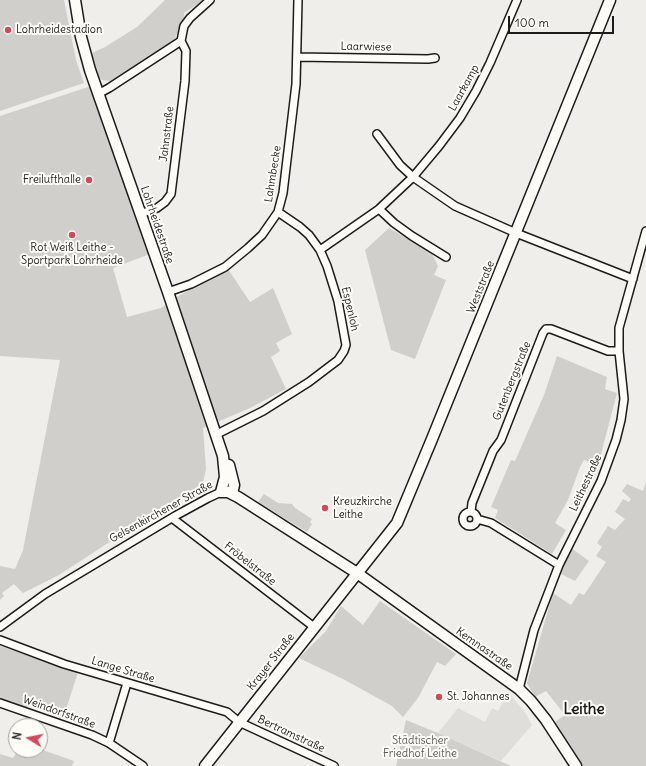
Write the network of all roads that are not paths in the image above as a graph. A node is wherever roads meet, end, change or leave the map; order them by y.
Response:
1 (75, 0) edge
2 (210, 0) edge
3 (298, 0) edge
4 (517, 0) edge
5 (610, 0) edge
6 (182, 41) junction
7 (297, 57) junction
8 (435, 58) dead end
9 (98, 94) junction
10 (377, 134) dead end
11 (413, 177) junction
12 (379, 209) junction
13 (278, 212) junction
14 (140, 214) junction
15 (646, 231) edge
16 (516, 232) junction
17 (320, 250) junction
18 (446, 257) dead end
19 (633, 279) junction
20 (168, 292) junction
21 (619, 351) junction
22 (217, 434) junction
23 (226, 493) junction
24 (472, 512) junction
25 (172, 518) junction
26 (477, 519) junction
27 (559, 565) junction
28 (357, 573) junction
29 (0, 627) edge
30 (314, 627) junction
31 (0, 640) edge
32 (127, 683) junction
33 (519, 689) junction
34 (0, 703) edge
35 (239, 722) junction
36 (109, 743) junction
37 (143, 766) edge
38 (204, 766) edge
39 (334, 766) edge
40 (576, 766) edge

1 - 9 street, Lohrheidestraße
2 - 6 street, Jahnstraße
3 - 7 street, Lahmbecke
4 - 11 street, Laarkamp
5 - 16 street, Weststraße
6 - 9 street
6 - 14 street, Jahnstraße
7 - 8 street, Laarwiese
7 - 13 street, Lahmbecke
9 - 14 street, Lohrheidestraße
10 - 11 street
11 - 12 street, Laarkamp
11 - 16 street
12 - 17 street, Laarkamp
12 - 18 street
13 - 17 street, Espenloh
13 - 20 street, Lahmbecke
14 - 20 street, Lohrheidestraße
15 - 19 street, Leithestraße
16 - 19 street
16 - 28 street, Weststraße
17 - 22 street, Espenloh
19 - 21 street, Leithestraße
20 - 22 street, Lohrheidestraße
21 - 24 street, Gutenbergstraße
21 - 27 street, Leithestraße
22 - 23 street, Lohrheidestraße
23 - 25 street, Gelsenkirchener Straße
23 - 28 street
24 - 26 street
24 - 26 street, Gutenbergstraße
25 - 29 street, Gelsenkirchener Straße
25 - 30 street, Fröbelstraße
26 - 27 street, Gutenbergstraße
27 - 33 street, Leithestraße
28 - 30 street, Krayer Straße
28 - 33 street, Kemnastraße
30 - 35 street, Krayer Straße
31 - 32 street, Lange Straße
32 - 35 street, Lange Straße
32 - 36 street
33 - 40 street, Kemnastraße
34 - 36 street, Weindorfstraße
35 - 38 street, Krayer Straße
35 - 39 street, Bertramstraße
36 - 37 street, Weindorfstraße

